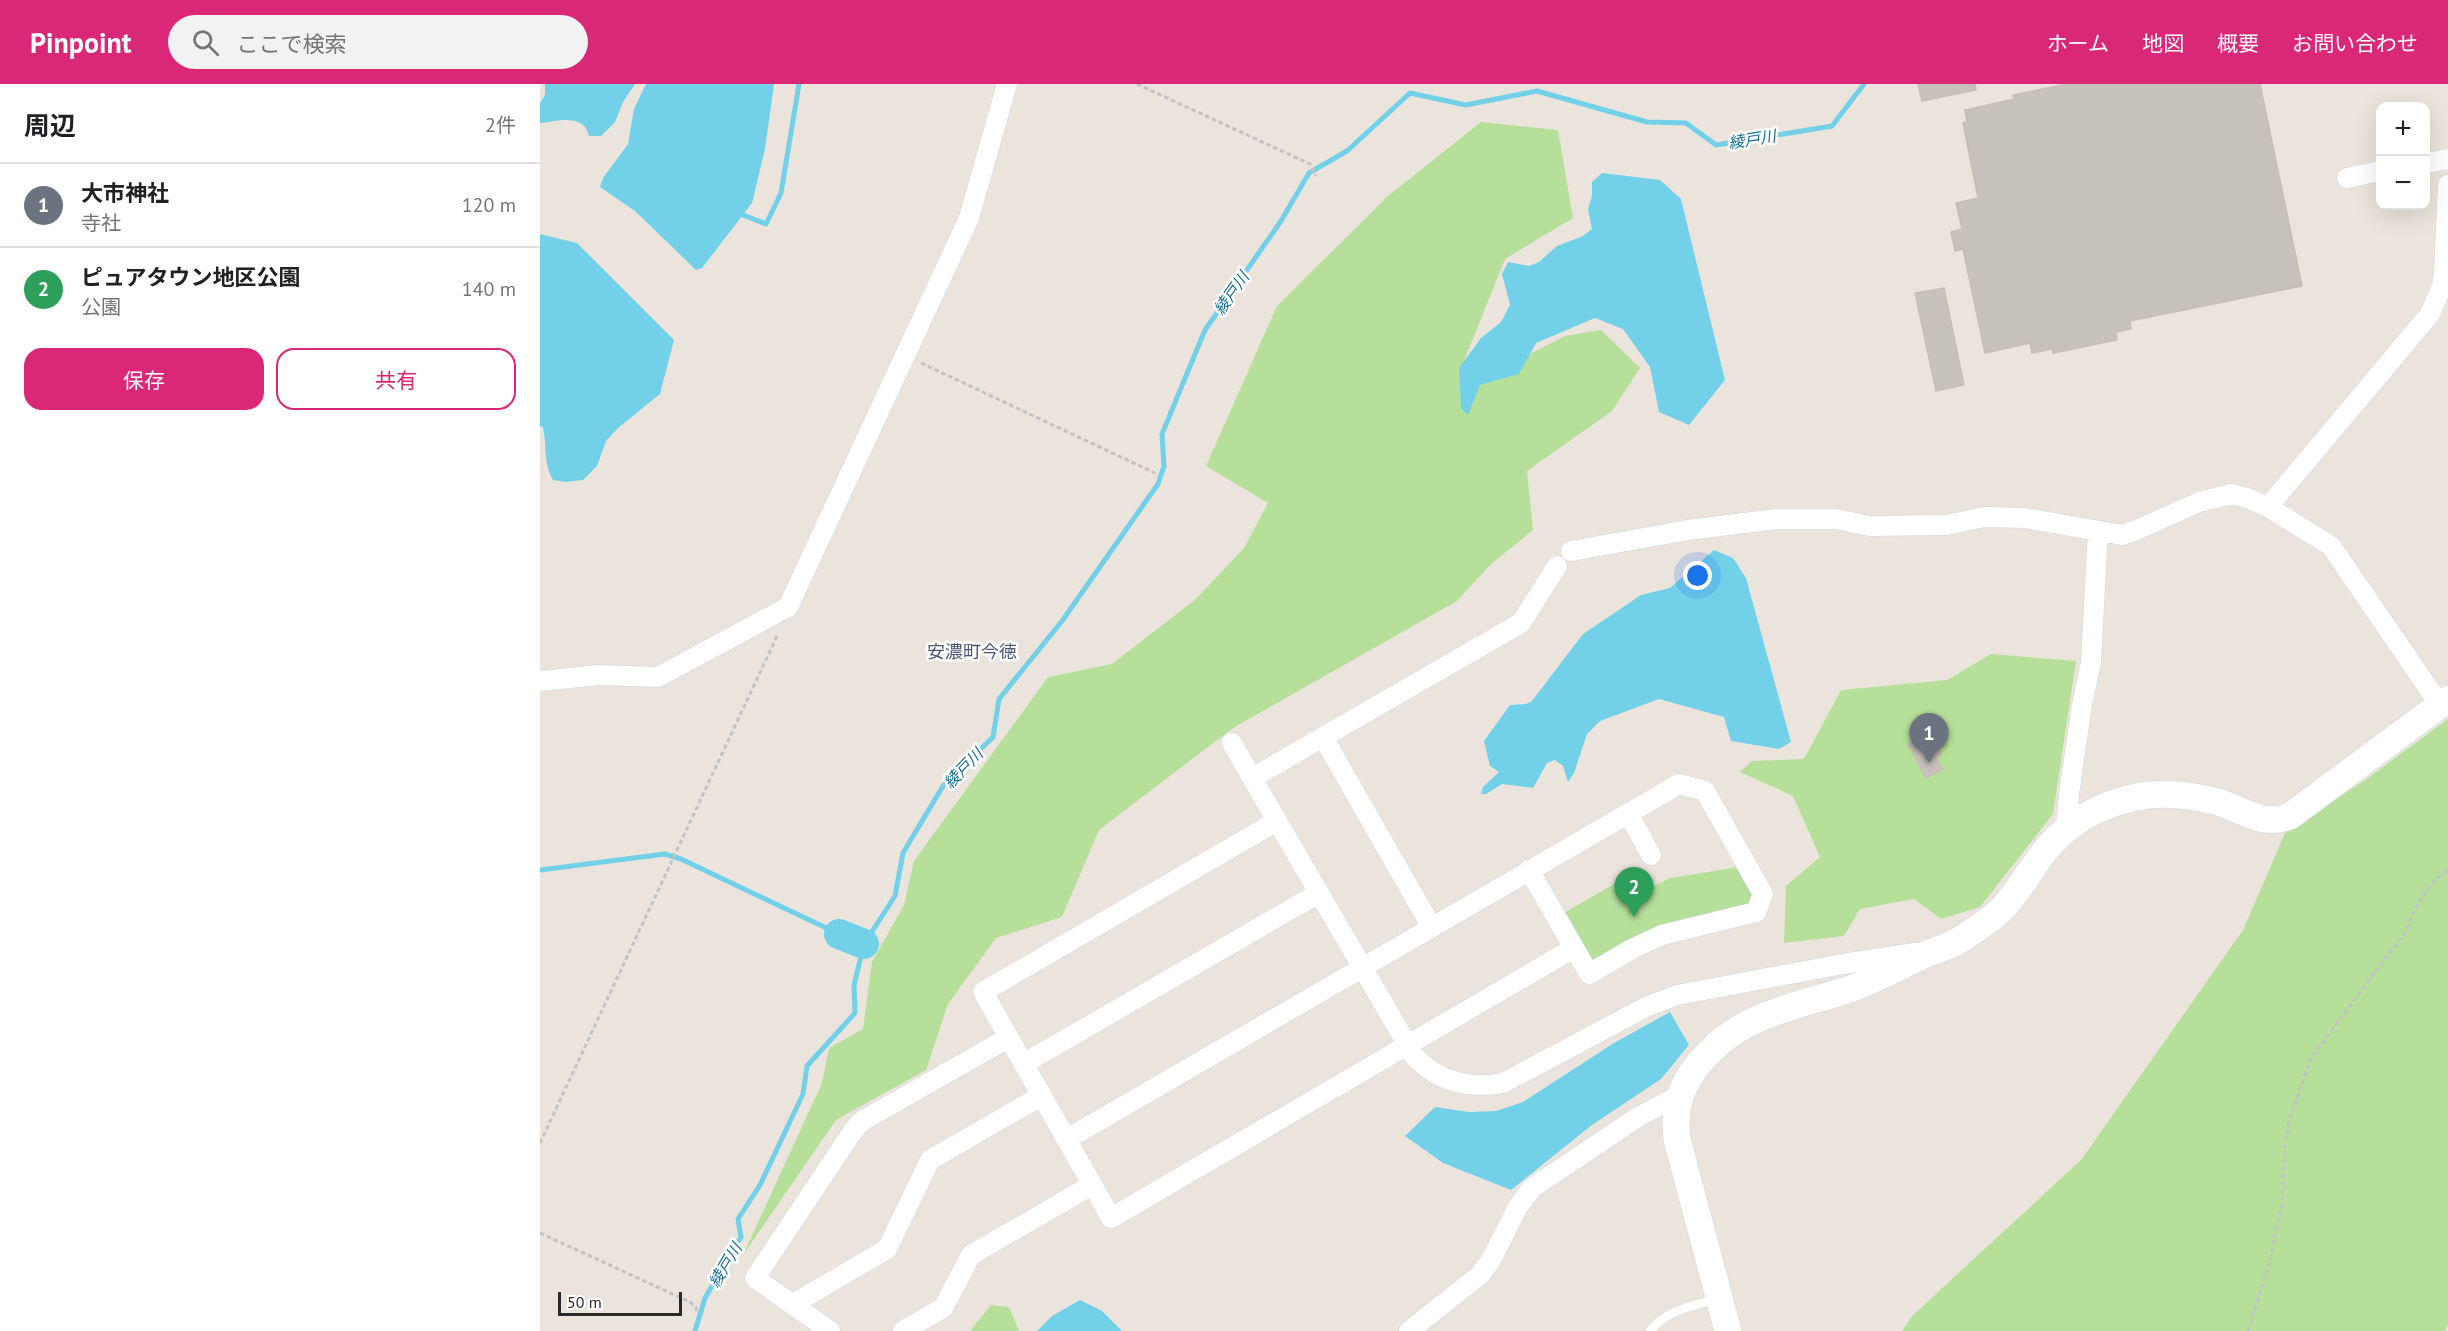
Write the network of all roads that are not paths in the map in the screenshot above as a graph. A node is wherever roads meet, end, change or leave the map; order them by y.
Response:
1 (1006, 84) edge
2 (2448, 159) edge
3 (2430, 162) edge
4 (2376, 172) edge
5 (2347, 178) dead end
6 (2448, 185) edge
7 (2268, 507) junction
8 (2098, 531) junction
9 (1571, 551) dead end
10 (1557, 567) dead end
11 (540, 681) edge
12 (2444, 702) edge
13 (1323, 737) junction
14 (1232, 743) dead end
15 (1252, 778) junction
16 (1628, 813) junction
17 (1277, 821) junction
18 (2066, 828) junction
19 (1651, 855) dead end
20 (1529, 870) junction
21 (1319, 893) junction
22 (1431, 926) junction
23 (1574, 948) junction
24 (1932, 951) junction
25 (1362, 968) junction
26 (1008, 1038) junction
27 (1407, 1046) junction
28 (1023, 1064) junction
29 (1041, 1096) junction
30 (1678, 1096) junction
31 (1067, 1139) junction
32 (1092, 1185) junction
33 (1719, 1299) junction
34 (794, 1304) junction
35 (830, 1331) edge
36 (903, 1331) edge
37 (1409, 1331) edge
38 (1650, 1331) edge
39 (1728, 1331) edge

1 - 11 street
2 - 3 street
4 - 5 street
6 - 7 street
7 - 8 street
7 - 12 street
8 - 9 street
8 - 18 street
10 - 13 street
12 - 18 street
13 - 15 street
13 - 22 street
14 - 15 street
15 - 17 street
16 - 19 street
16 - 20 street
16 - 23 street
17 - 21 street
17 - 26 street
18 - 24 street
20 - 22 street
20 - 23 street
21 - 25 street
21 - 28 street
22 - 25 street
23 - 27 street
24 - 27 street
24 - 30 street
25 - 27 street
25 - 31 street
26 - 28 street
26 - 34 street
27 - 32 street
28 - 29 street
29 - 31 street
29 - 34 street
30 - 33 street
30 - 37 street
31 - 32 street
32 - 36 street
33 - 38 lane
33 - 39 street
34 - 35 street

